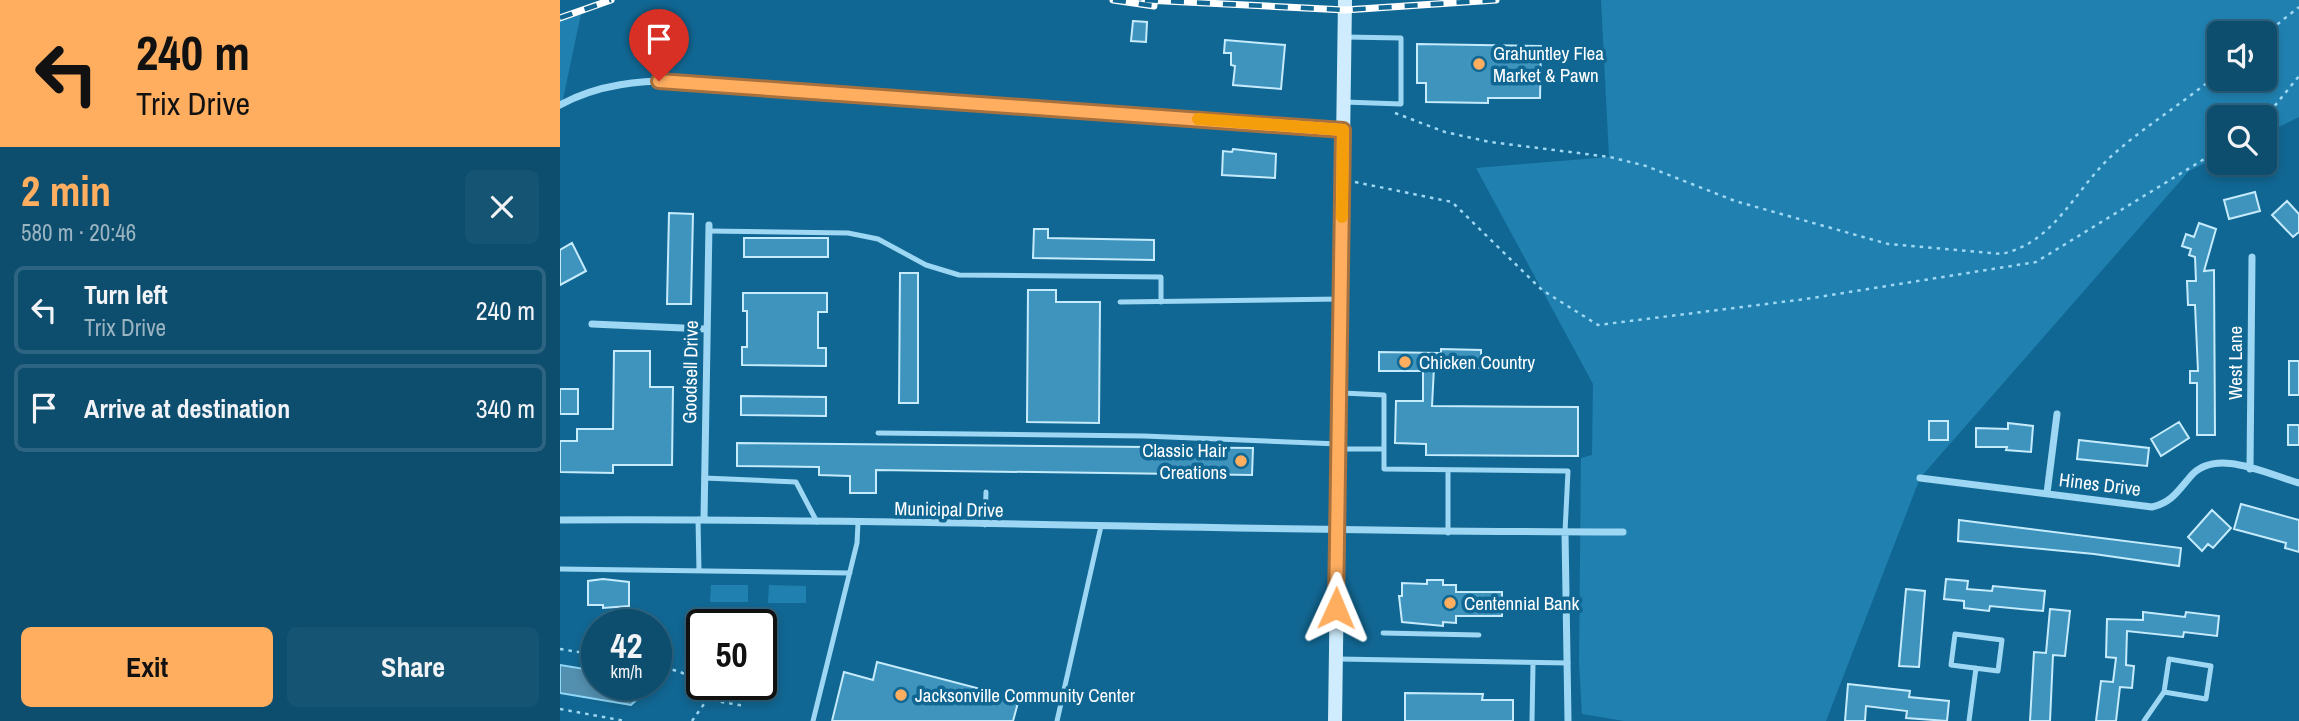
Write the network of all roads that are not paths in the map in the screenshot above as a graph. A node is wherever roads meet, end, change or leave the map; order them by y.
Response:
1 (1345, 5) edge
2 (1345, 37) junction
3 (1344, 102) junction
4 (560, 105) edge
5 (1343, 130) junction
6 (709, 228) joint
7 (2252, 257) dead end
8 (1341, 299) junction
9 (1120, 302) dead end
10 (1161, 302) junction
11 (592, 324) dead end
12 (706, 329) junction
13 (1339, 392) junction
14 (2057, 414) dead end
15 (878, 433) dead end
16 (1339, 446) junction
17 (1384, 449) junction
18 (2250, 468) junction
19 (1448, 470) junction
20 (704, 478) junction
21 (1920, 478) dead end
22 (2299, 483) edge
23 (986, 492) dead end
24 (2048, 493) junction
25 (701, 519) junction
26 (560, 520) edge
27 (817, 522) junction
28 (858, 523) junction
29 (985, 525) junction
30 (1101, 526) junction
31 (1338, 532) junction
32 (1565, 532) junction
33 (1623, 532) dead end
34 (1448, 533) junction
35 (560, 569) edge
36 (699, 571) junction
37 (850, 573) junction
38 (1383, 633) dead end
39 (1479, 635) dead end
40 (1335, 659) junction
41 (1568, 663) junction
42 (1533, 664) junction
43 (1976, 668) junction
44 (2164, 692) junction
45 (813, 721) edge
46 (1057, 721) edge
47 (1335, 721) edge
48 (1532, 721) edge
49 (1568, 721) edge
50 (1969, 721) edge
51 (2144, 721) edge

1 - 2 main road
2 - 3 main road
2 - 3 lane
3 - 5 main road
4 - 5 street
5 - 8 main road
6 - 10 lane
6 - 12 street, Goodsell Drive
7 - 18 street, West Lane
8 - 10 lane
8 - 13 main road
9 - 10 lane
11 - 12 street
12 - 20 street, Goodsell Drive
13 - 16 main road
13 - 17 lane
14 - 24 street
15 - 16 lane
16 - 17 lane
16 - 31 main road
17 - 19 lane
18 - 22 street, Hines Drive
18 - 24 street, Hines Drive
19 - 32 lane
19 - 34 lane
20 - 25 street, Goodsell Drive
20 - 27 lane
21 - 24 street, Hines Drive
23 - 29 lane
25 - 26 street, Municipal Drive
25 - 27 street, Municipal Drive
25 - 36 lane
27 - 28 street, Municipal Drive
28 - 29 street, Municipal Drive
28 - 37 lane
29 - 30 street, Municipal Drive
30 - 31 street, Municipal Drive
30 - 46 lane
31 - 34 street, Municipal Drive
31 - 40 main road
32 - 33 street, Municipal Drive
32 - 34 street, Municipal Drive
32 - 41 street
35 - 36 lane
36 - 37 lane
37 - 45 lane
38 - 39 lane
40 - 42 lane
40 - 47 main road
41 - 42 lane
41 - 49 street
42 - 48 lane
43 - 43 lane
43 - 50 lane
44 - 44 lane
44 - 51 lane

